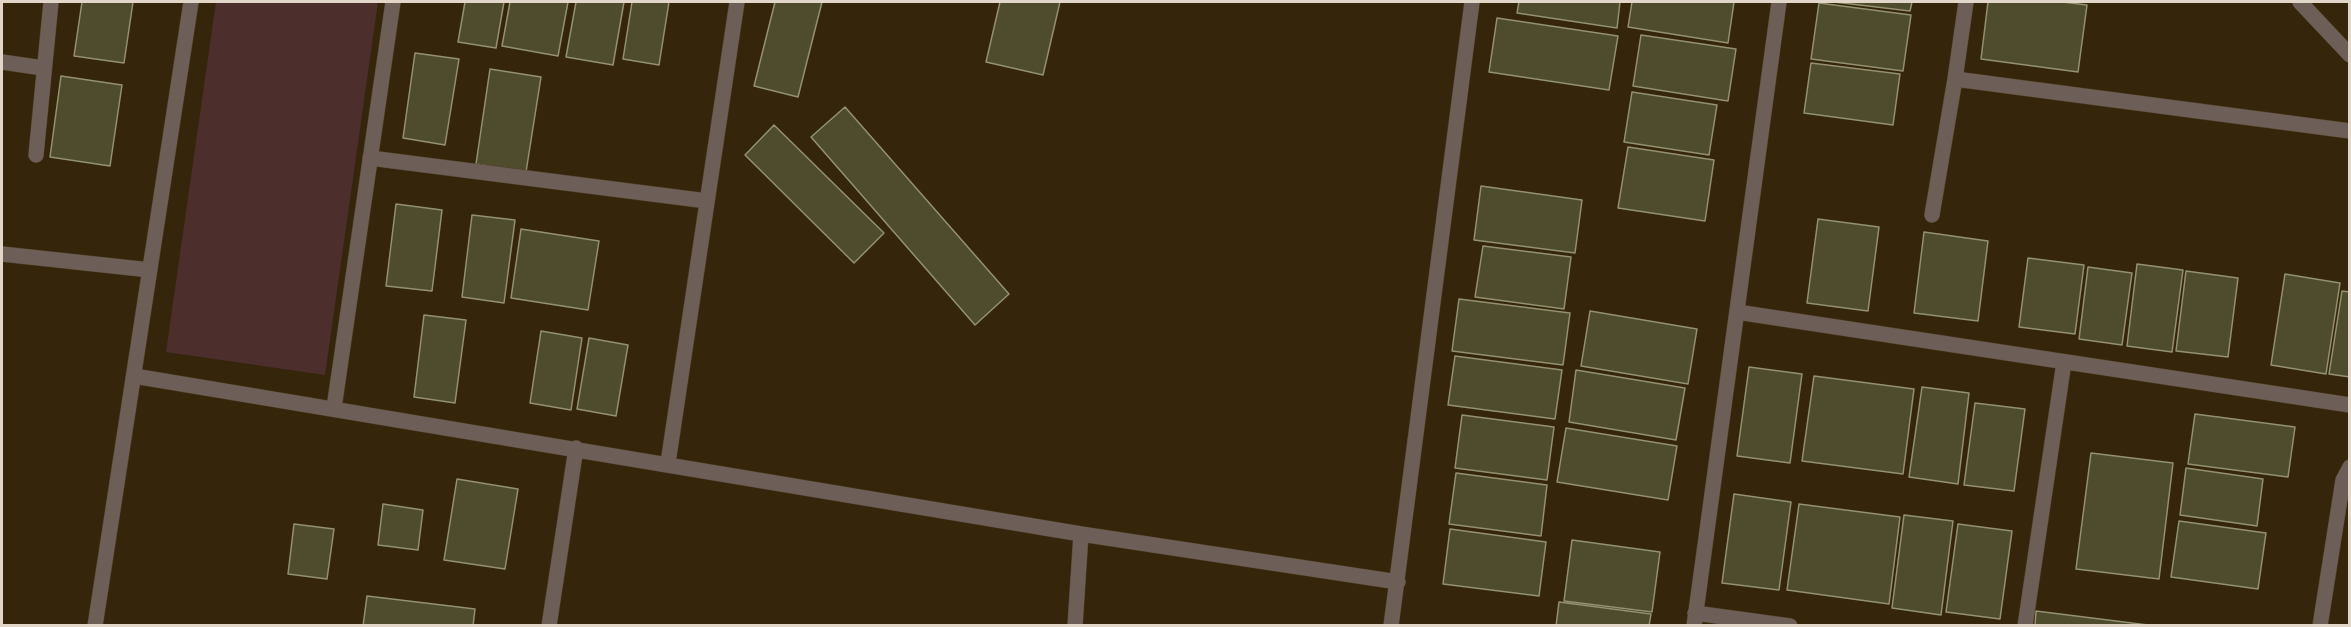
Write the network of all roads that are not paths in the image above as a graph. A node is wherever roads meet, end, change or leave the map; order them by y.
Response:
1 (51, 2) edge
2 (190, 2) edge
3 (393, 2) edge
4 (737, 2) edge
5 (1472, 2) edge
6 (1779, 2) edge
7 (1966, 2) edge
8 (2300, 2) edge
9 (2349, 55) edge
10 (2, 62) edge
11 (43, 68) junction
12 (1955, 79) junction
13 (2349, 131) edge
14 (36, 155) dead end
15 (370, 158) junction
16 (707, 201) junction
17 (1932, 215) dead end
18 (2, 254) edge
19 (150, 270) junction
20 (1737, 312) junction
21 (2064, 362) junction
22 (134, 376) junction
23 (2349, 405) edge
24 (334, 408) junction
25 (576, 448) junction
26 (668, 463) junction
27 (2349, 467) edge
28 (1081, 534) junction
29 (1398, 582) junction
30 (1695, 619) edge
31 (95, 626) edge
32 (549, 626) edge
33 (1075, 626) edge
34 (1391, 626) edge
35 (1791, 626) edge
36 (2025, 626) edge
37 (2320, 626) edge

1 - 11 street
2 - 19 street
3 - 15 street
4 - 16 street
5 - 29 street
6 - 20 street
7 - 12 street
8 - 9 street
10 - 11 street
11 - 14 street
12 - 13 street
12 - 17 street
15 - 16 street
15 - 24 street
16 - 26 street
18 - 19 street
19 - 22 street
20 - 21 street
20 - 30 street
21 - 23 street
21 - 36 street
22 - 24 street
22 - 31 street
24 - 25 street
25 - 26 street
25 - 32 street
26 - 28 street
27 - 37 street
28 - 29 street
28 - 33 street
29 - 34 street
30 - 35 street

